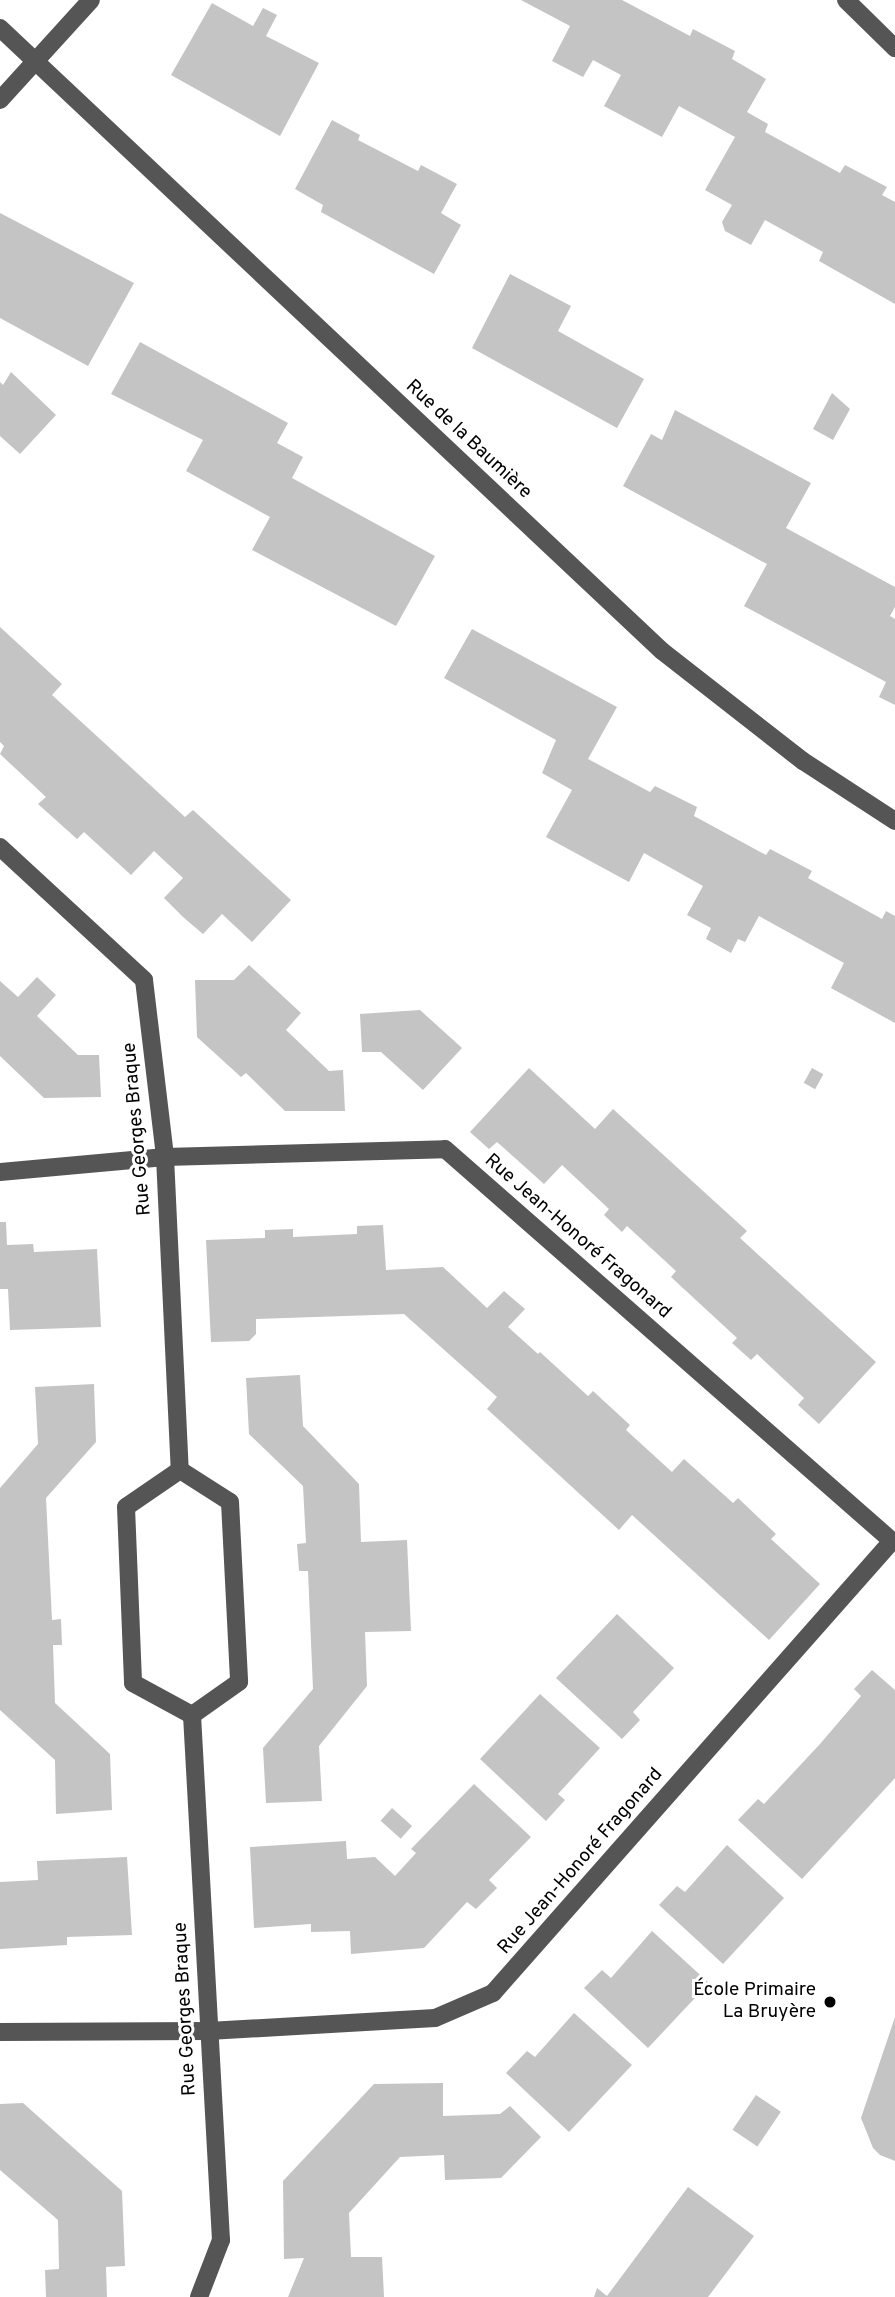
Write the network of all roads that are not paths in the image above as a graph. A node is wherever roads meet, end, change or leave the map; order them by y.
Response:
1 (91, 0) edge
2 (846, 0) edge
3 (0, 27) edge
4 (895, 48) edge
5 (34, 62) junction
6 (0, 100) edge
7 (895, 821) edge
8 (0, 846) edge
9 (165, 1157) junction
10 (0, 1172) edge
11 (180, 1470) junction
12 (894, 1540) edge
13 (192, 1715) junction
14 (208, 2031) junction
15 (0, 2032) edge
16 (199, 2297) edge

1 - 5 street
2 - 4 street
3 - 5 street, Rue de la Baumière
5 - 6 street
5 - 7 street, Rue de la Baumière
8 - 9 street, Rue Georges Braque
9 - 10 street, Rue Jean-Honoré Fragonard
9 - 11 street, Rue Georges Braque
9 - 12 street, Rue Jean-Honoré Fragonard
11 - 13 street
11 - 13 street
12 - 14 street, Rue Jean-Honoré Fragonard
13 - 14 street, Rue Georges Braque
14 - 15 street, Rue Jean-Honoré Fragonard
14 - 16 street, Rue Georges Braque

